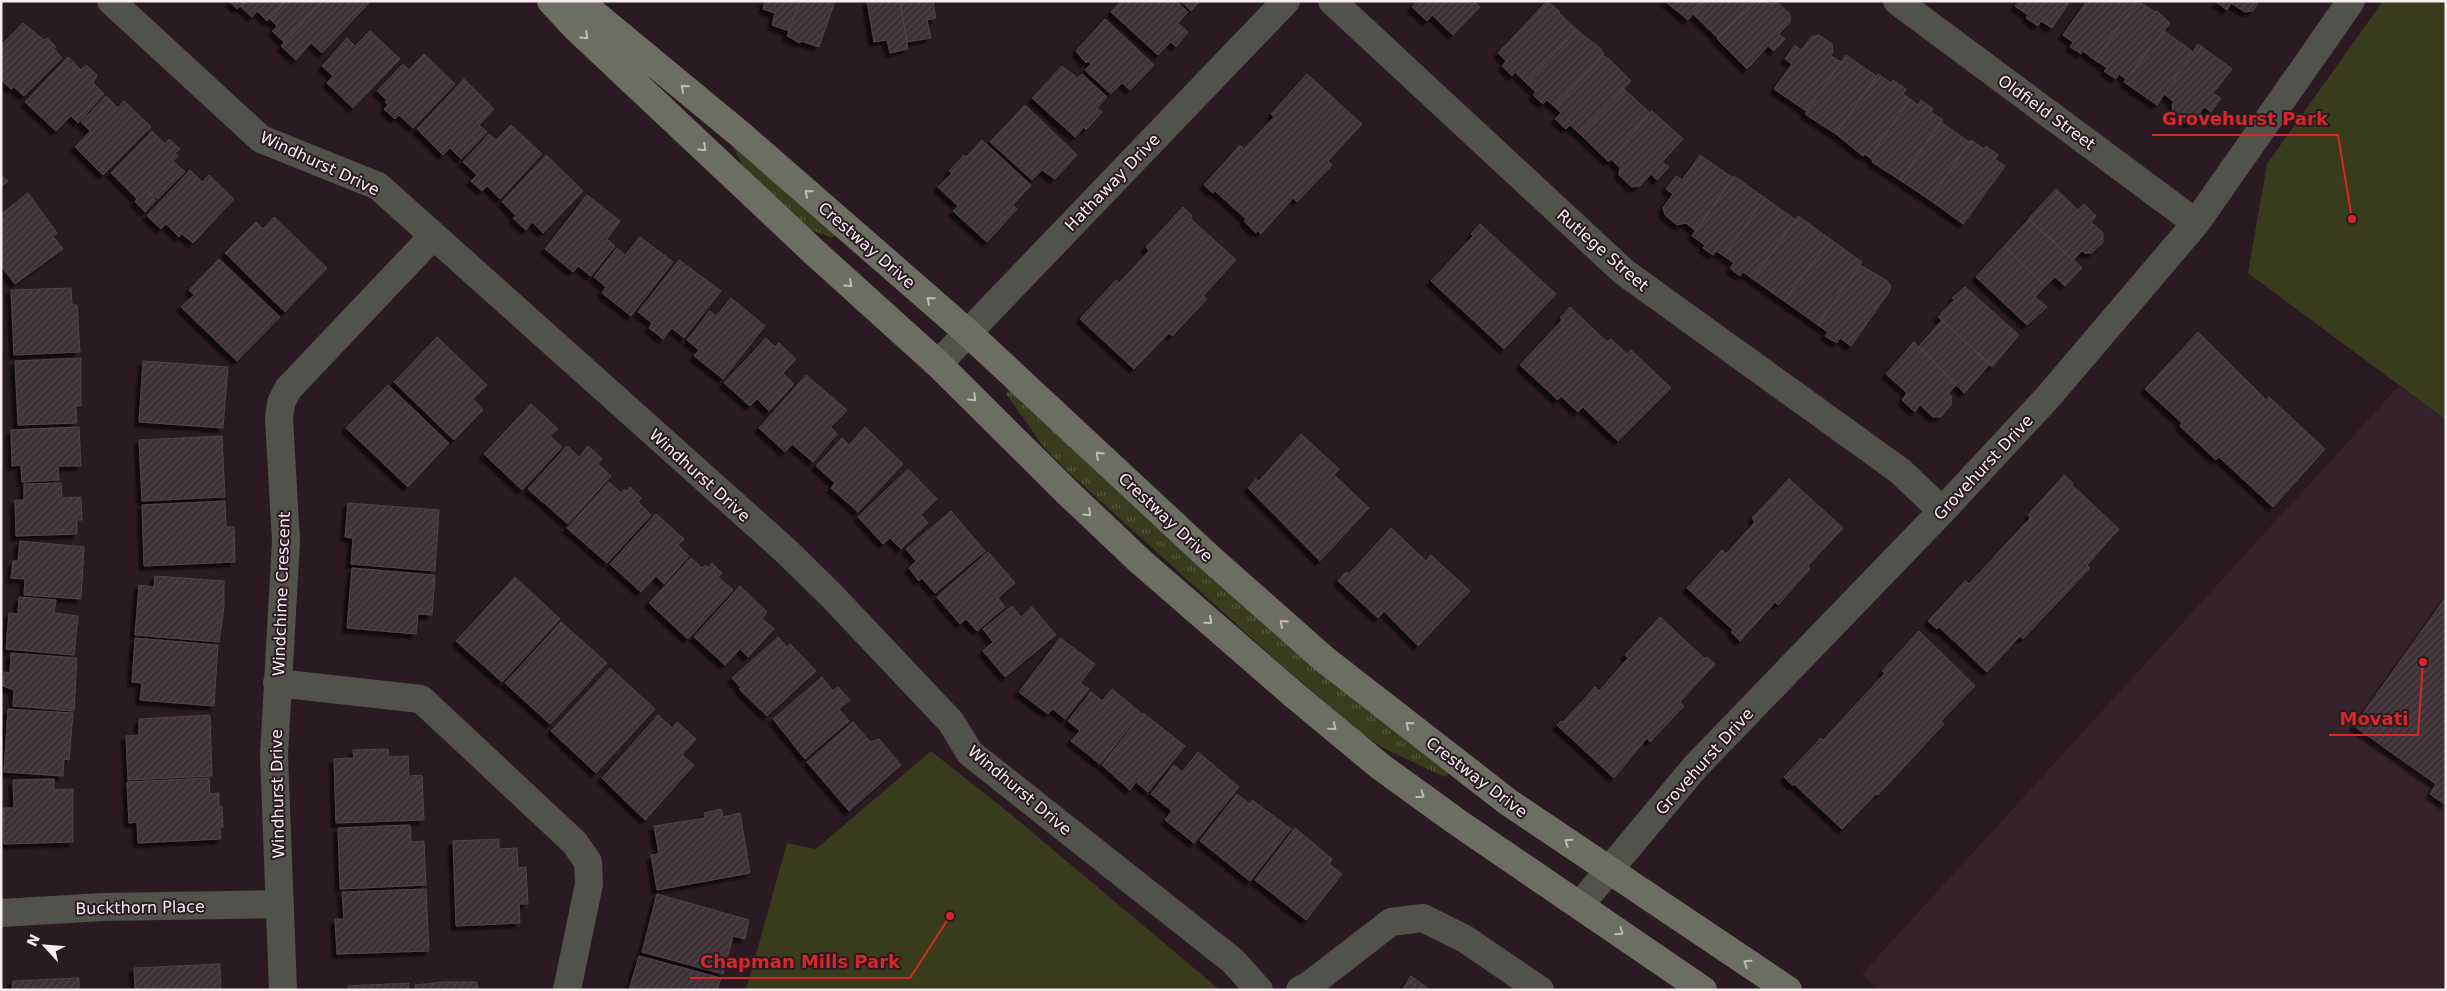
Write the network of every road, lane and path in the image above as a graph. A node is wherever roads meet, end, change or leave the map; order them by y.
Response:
1 (111, 1) edge
2 (551, 1) edge
3 (579, 1) edge
4 (1286, 1) edge
5 (1332, 1) edge
6 (1897, 1) edge
7 (2351, 1) edge
8 (2196, 223) junction
9 (433, 236) junction
10 (967, 332) junction
11 (938, 364) junction
12 (1942, 510) junction
13 (277, 683) junction
14 (1609, 870) junction
15 (279, 904) junction
16 (1580, 905) junction
17 (1, 913) edge
18 (283, 990) edge
19 (566, 990) edge
20 (1259, 990) edge
21 (1300, 990) edge
22 (1540, 990) edge
23 (1703, 990) edge
24 (1788, 990) edge

1 - 9 street, Windhurst Drive
2 -> 11 street
10 -> 3 street, Crestway Drive
4 - 10 street, Hathaway Drive
5 - 12 street, Rutlege Street
6 - 8 street, Oldfield Street
7 - 8 street, Grovehurst Drive
8 - 12 street, Grovehurst Drive
9 - 13 street, Windchime Crescent
9 - 20 street, Windhurst Drive
10 - 11 street, Hathaway Drive
14 -> 10 street, Crestway Drive
11 -> 16 street
12 - 14 street, Grovehurst Drive
13 - 15 street, Windhurst Drive
13 - 19 street, Windchime Crescent
14 - 16 street, Grovehurst Drive
24 -> 14 street, Crestway Drive
15 - 17 street, Buckthorn Place
15 - 18 street
16 -> 23 street
21 - 22 street

